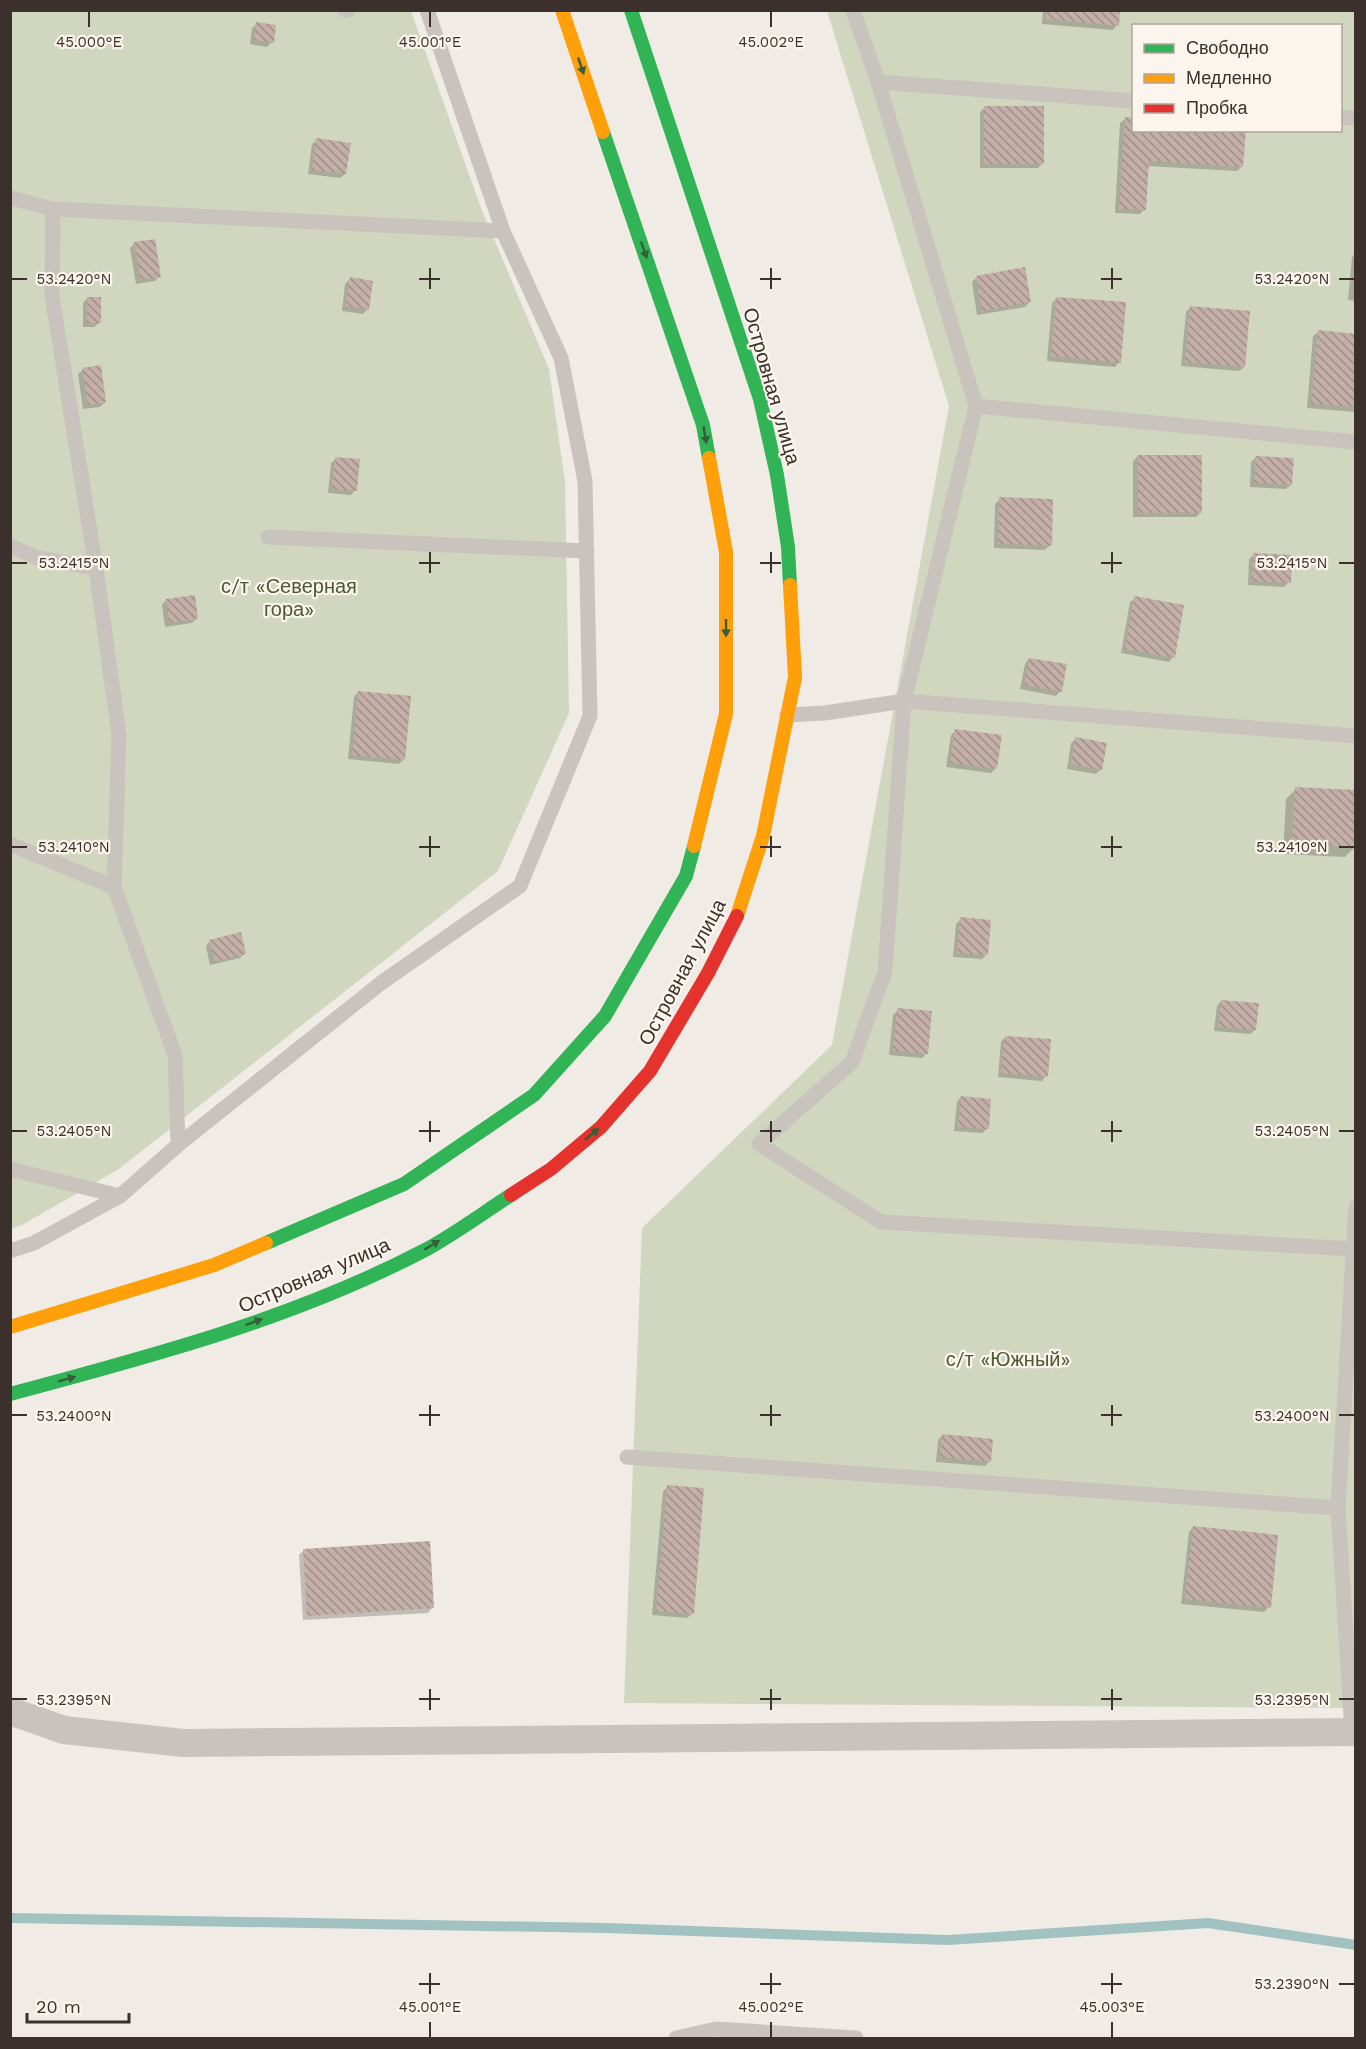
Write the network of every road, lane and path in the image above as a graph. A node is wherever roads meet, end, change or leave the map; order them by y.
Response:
1 (427, 10) edge
2 (562, 10) edge
3 (631, 10) edge
4 (853, 10) edge
5 (878, 82) junction
6 (1132, 101) edge
7 (10, 198) edge
8 (53, 209) junction
9 (503, 231) junction
10 (976, 406) junction
11 (1356, 441) edge
12 (268, 537) dead end
13 (10, 546) edge
14 (587, 551) junction
15 (96, 568) junction
16 (904, 701) junction
17 (787, 715) junction
18 (1356, 736) edge
19 (10, 844) edge
20 (114, 887) junction
21 (178, 1145) junction
22 (13, 1171) edge
23 (120, 1196) junction
24 (1356, 1207) edge
25 (1353, 1249) junction
26 (10, 1251) edge
27 (10, 1327) edge
28 (10, 1394) edge
29 (627, 1457) dead end
30 (1338, 1508) junction
31 (10, 1711) edge
32 (1354, 1732) edge
33 (676, 2038) edge
34 (856, 2038) edge

1 - 9 lane
2 -> 27 main road
3 - 17 main road, Островная улица
4 - 5 lane
5 - 6 lane
5 - 10 lane
7 - 8 lane
8 - 9 lane
8 - 15 lane
9 - 14 lane
10 - 11 lane
10 - 16 lane
12 - 14 lane
13 - 15 lane
14 - 21 lane
15 - 20 lane
16 - 17 lane
16 - 18 lane
16 - 25 lane
28 -> 17 main road, Островная улица
19 - 20 lane
20 - 21 lane
21 - 23 lane
22 - 23 lane
23 - 26 lane
24 - 25 lane
25 - 30 lane
29 - 30 lane
30 - 32 lane
31 - 32 street
33 - 34 lane

